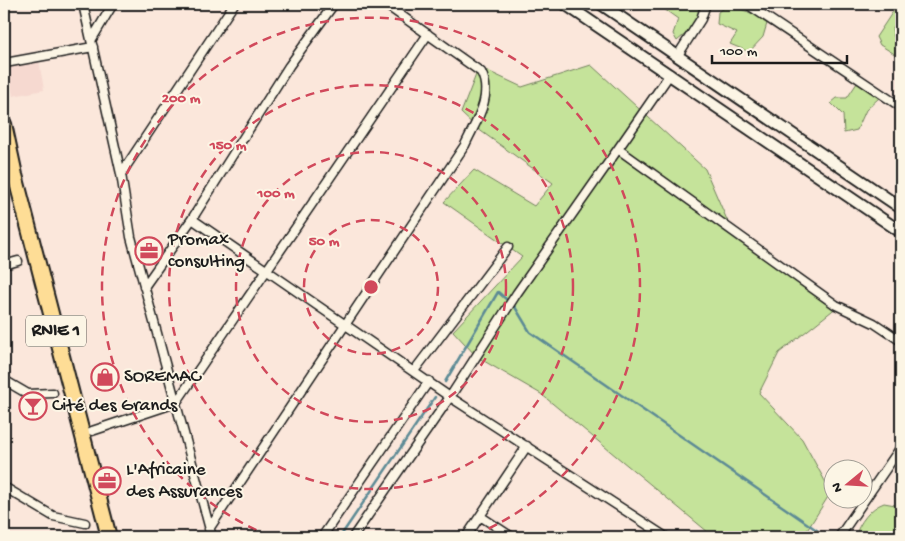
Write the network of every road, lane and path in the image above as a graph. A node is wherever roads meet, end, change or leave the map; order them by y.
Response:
1 (83, 4) edge
2 (113, 4) edge
3 (234, 4) edge
4 (334, 4) edge
5 (385, 4) edge
6 (565, 4) edge
7 (601, 4) edge
8 (706, 4) edge
9 (746, 4) edge
10 (428, 34) junction
11 (92, 43) junction
12 (678, 55) junction
13 (5, 63) dead end
14 (670, 74) junction
15 (901, 107) edge
16 (4, 124) edge
17 (618, 150) junction
18 (121, 174) junction
19 (901, 208) edge
20 (192, 219) junction
21 (901, 232) edge
22 (508, 247) dead end
23 (18, 262) dead end
24 (4, 265) edge
25 (267, 270) junction
26 (144, 287) junction
27 (346, 324) junction
28 (901, 342) edge
29 (414, 371) junction
30 (4, 380) edge
31 (429, 381) junction
32 (53, 393) dead end
33 (450, 397) junction
34 (176, 403) junction
35 (92, 431) dead end
36 (527, 446) junction
37 (901, 448) edge
38 (899, 456) edge
39 (4, 487) edge
40 (480, 516) junction
41 (85, 522) dead end
42 (211, 533) edge
43 (109, 537) edge
44 (322, 537) edge
45 (353, 537) edge
46 (466, 537) edge
47 (512, 537) edge
48 (666, 537) edge
49 (839, 537) edge

1 - 11 street
2 - 11 street
3 - 18 street
4 - 20 street
5 - 10 street
6 - 14 street
7 - 12 street
8 - 12 street
9 - 15 street
10 - 25 street
10 - 27 street
11 - 13 street
11 - 18 street
12 - 19 street
14 - 17 street
14 - 21 street
16 - 43 highway, RNIE 1
17 - 28 street
17 - 33 street
18 - 26 street
20 - 25 street
20 - 26 street
22 - 29 street
23 - 24 street
25 - 27 street
25 - 34 street
26 - 34 street
27 - 29 street
27 - 42 street
29 - 31 street
30 - 32 street
31 - 33 street
31 - 44 street
33 - 36 street
33 - 45 street
34 - 35 street
34 - 42 street
36 - 40 street
36 - 48 street
37 - 38 street
38 - 49 street
39 - 41 street
40 - 46 street
40 - 47 street

